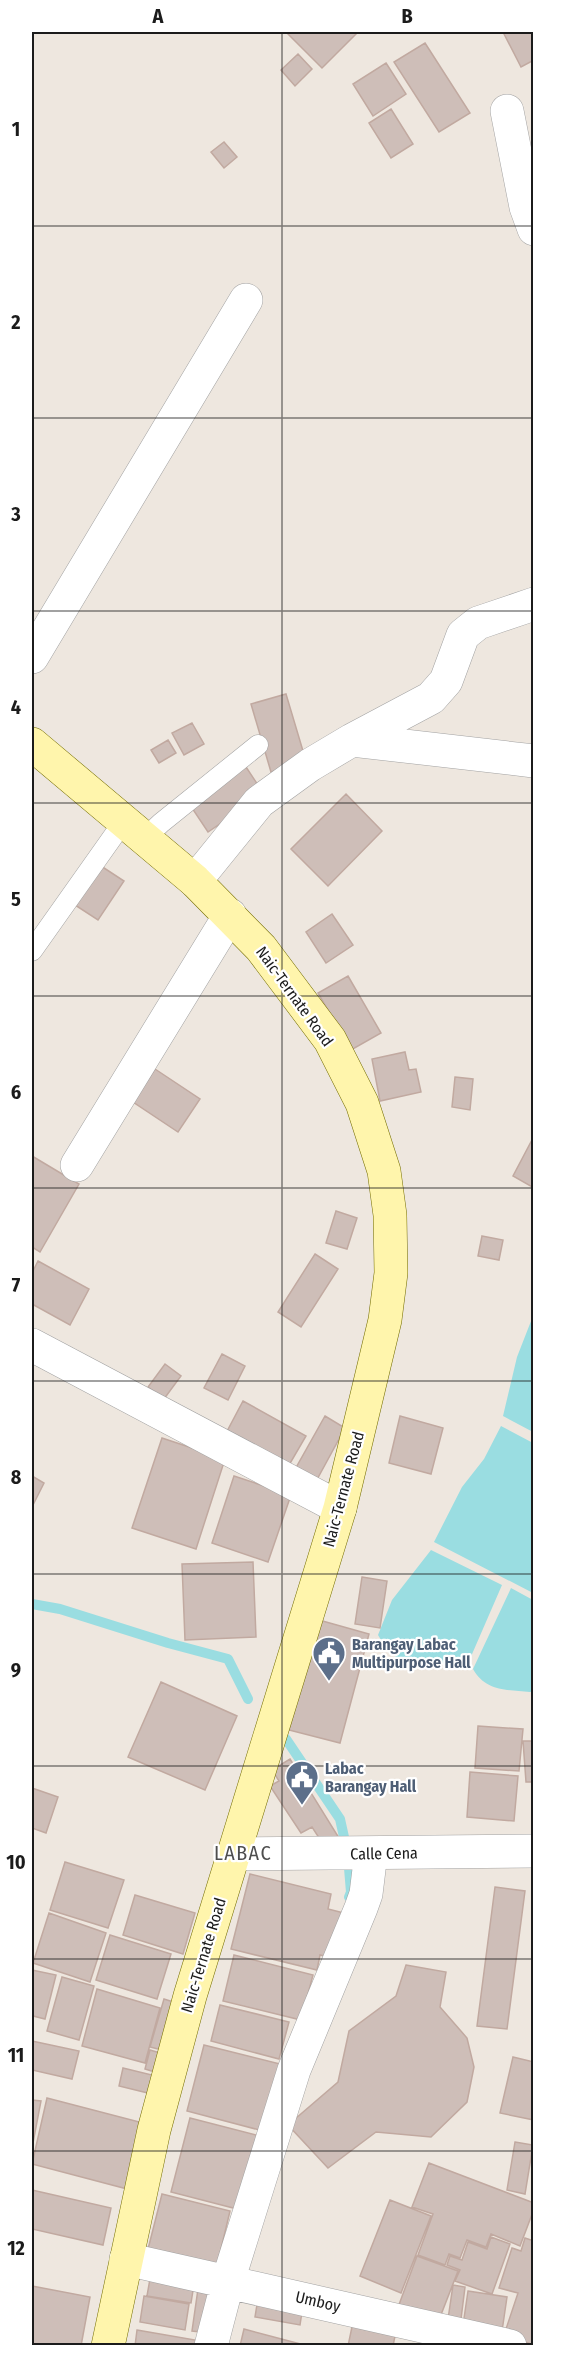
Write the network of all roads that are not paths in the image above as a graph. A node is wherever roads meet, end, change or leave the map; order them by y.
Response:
1 (507, 111) dead end
2 (534, 229) edge
3 (246, 300) dead end
4 (534, 604) edge
5 (32, 657) edge
6 (352, 740) junction
7 (32, 744) edge
8 (258, 746) dead end
9 (534, 761) edge
10 (134, 830) junction
11 (195, 881) junction
12 (230, 915) junction
13 (32, 951) edge
14 (77, 1165) dead end
15 (32, 1344) edge
16 (340, 1508) junction
17 (534, 1851) edge
18 (234, 1854) junction
19 (371, 1854) junction
20 (126, 2259) junction
21 (228, 2282) junction
22 (108, 2346) edge
23 (211, 2346) edge
24 (510, 2346) edge

1 - 2 street
3 - 5 street
4 - 6 street
6 - 9 street
6 - 11 street
7 - 10 main road, Naic-Ternate Road
8 - 10 lane
10 - 11 main road, Naic-Ternate Road
10 - 13 lane
11 - 12 main road, Naic-Ternate Road
12 - 14 street
12 - 16 main road, Naic-Ternate Road
15 - 16 street
16 - 18 main road, Naic-Ternate Road
17 - 19 street, Calle Cena
18 - 19 street, Calle Cena
18 - 20 main road, Naic-Ternate Road
19 - 21 street
20 - 21 street, Umboy
20 - 22 main road, Naic-Ternate Road
21 - 23 street
21 - 24 street, Umboy

